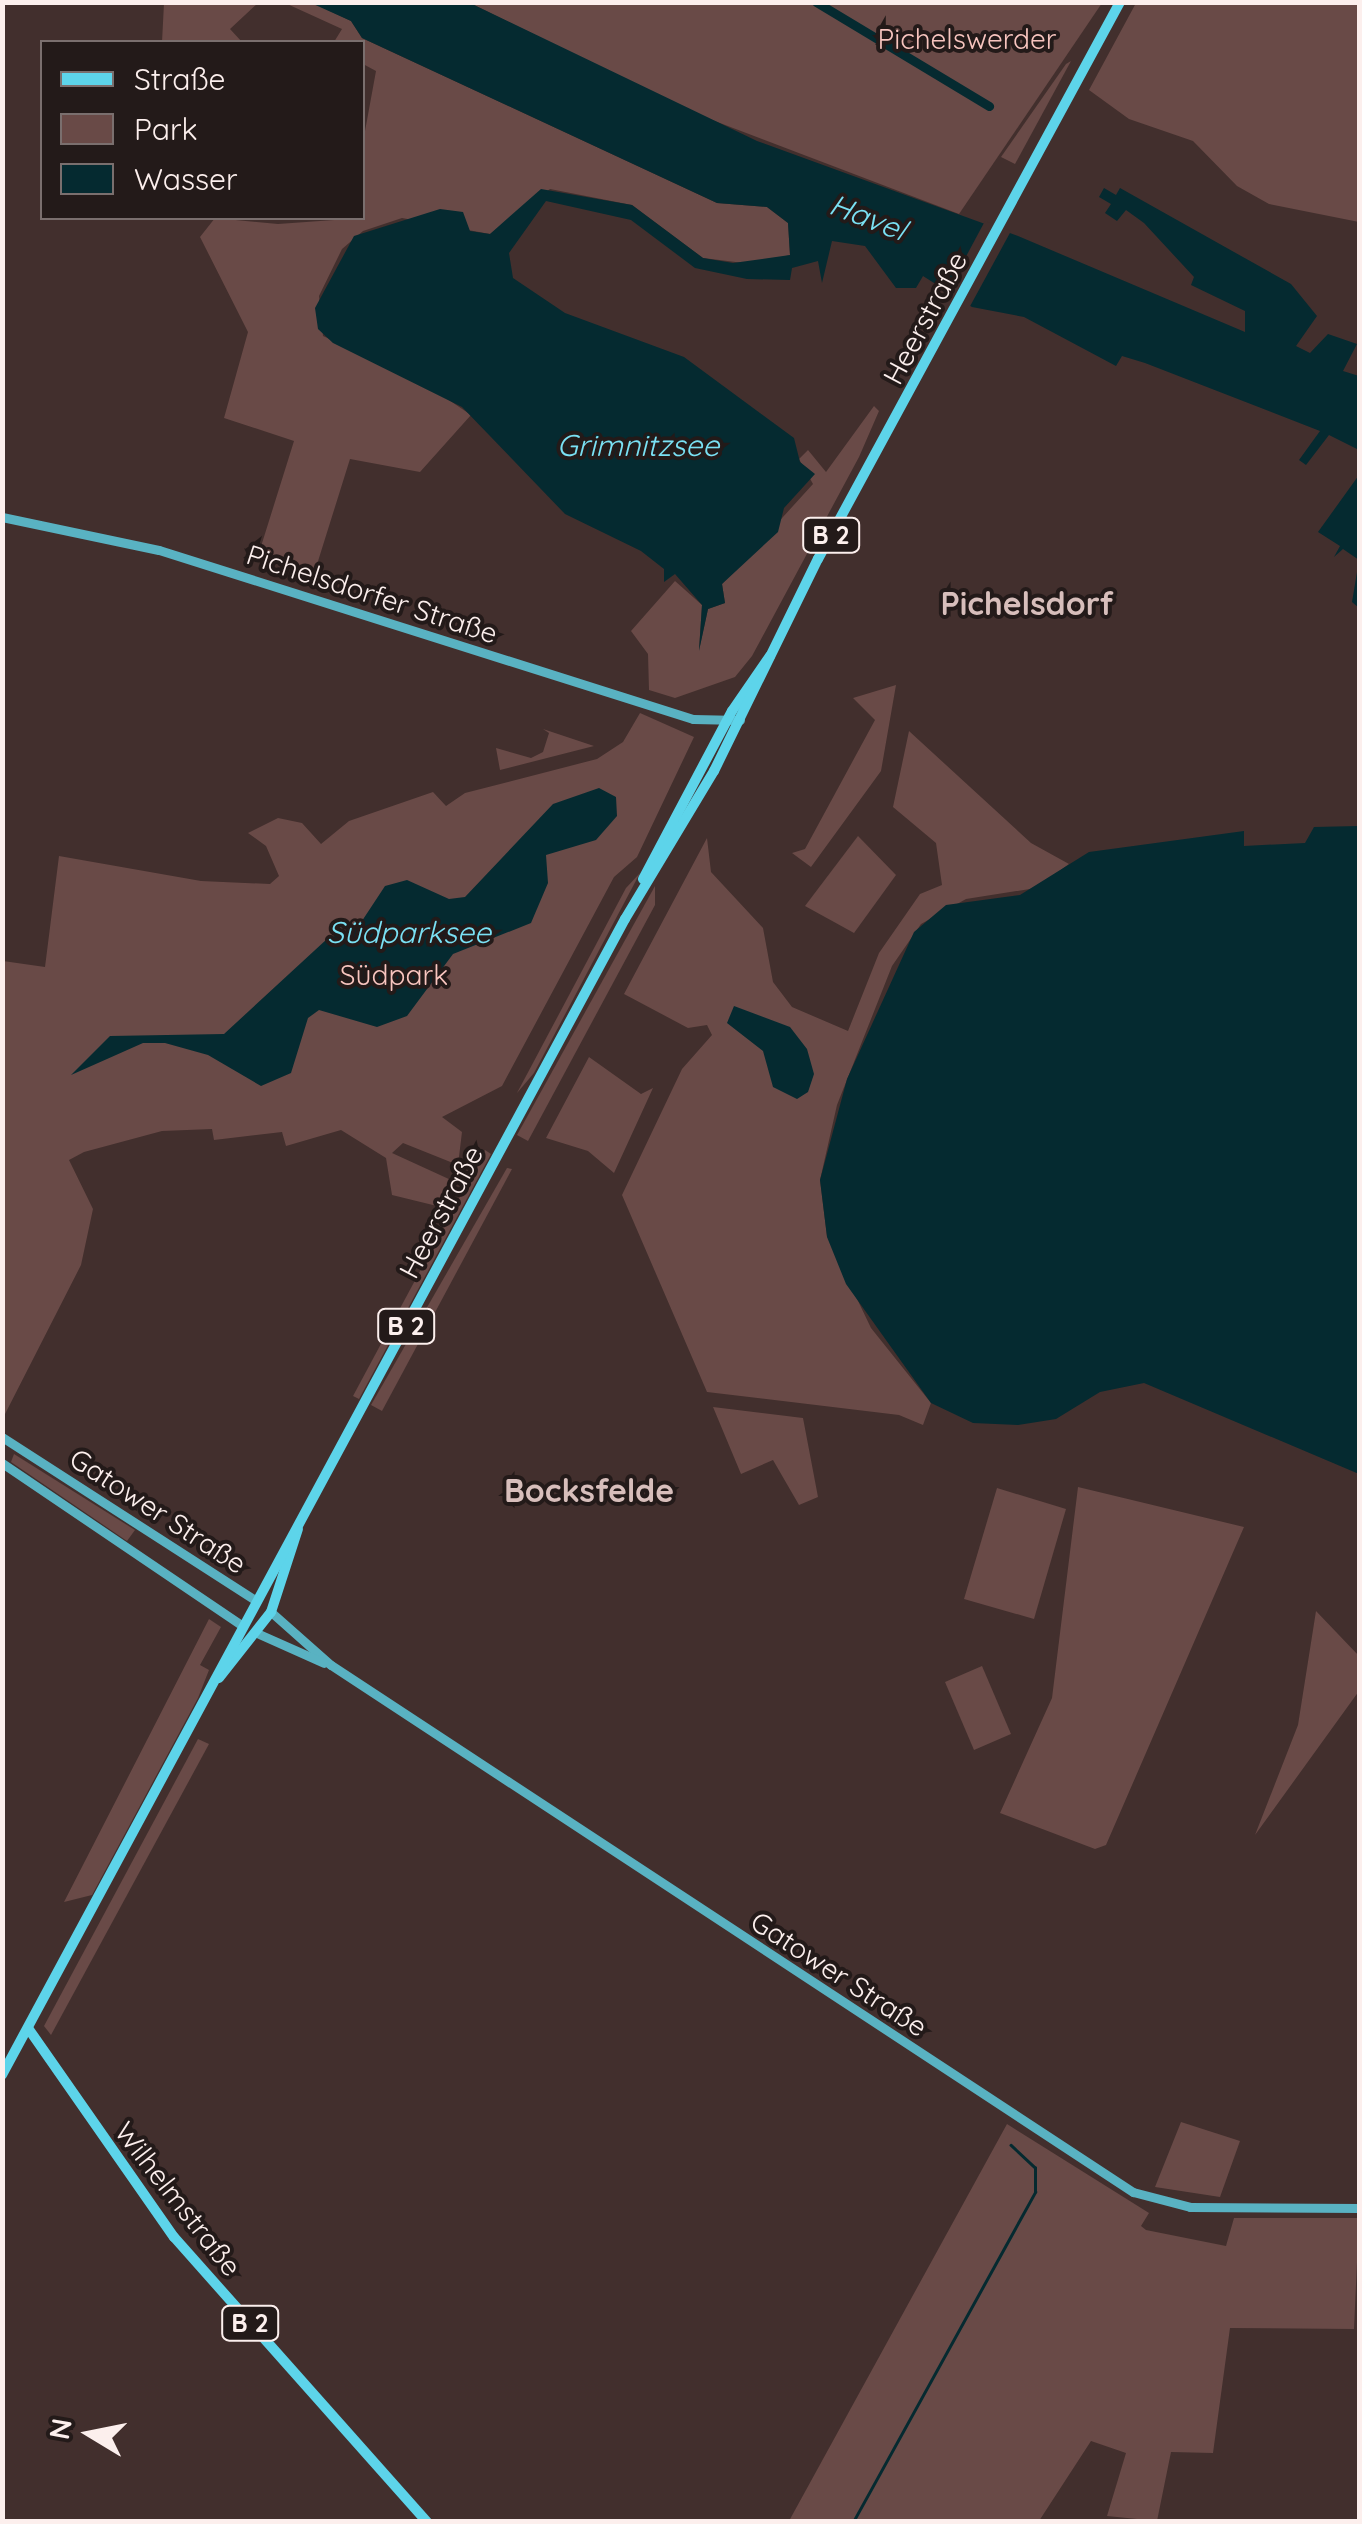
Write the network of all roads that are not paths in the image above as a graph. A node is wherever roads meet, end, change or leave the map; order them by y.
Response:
1 (1120, 2) edge
2 (2, 517) edge
3 (771, 655) junction
4 (740, 720) junction
5 (725, 723) junction
6 (625, 920) junction
7 (3, 1438) edge
8 (2, 1463) edge
9 (298, 1526) junction
10 (255, 1600) junction
11 (272, 1612) junction
12 (242, 1624) junction
13 (258, 1634) junction
14 (331, 1666) junction
15 (214, 1683) junction
16 (28, 2028) junction
17 (2, 2075) edge
18 (1360, 2208) edge
19 (427, 2522) edge

1 - 3 main road, Heerstraße / B 2
2 - 5 main road, Pichelsdorfer Straße
3 - 4 main road, Heerstraße / B 2
3 - 5 main road, Heerstraße / B 2
4 - 5 main road
4 - 6 main road, Heerstraße / B 2
5 - 6 main road, Heerstraße / B 2
6 - 9 main road, Heerstraße / B 2
7 - 10 main road, Gatower Straße
8 - 12 main road, Gatower Straße
9 - 10 main road, Heerstraße / B 2
9 - 11 main road, Heerstraße / B 2
10 - 11 main road, Gatower Straße
10 - 12 main road, Heerstraße / B 2
11 - 13 main road, Heerstraße / B 2
11 - 14 main road, Gatower Straße
12 - 13 main road, Gatower Straße
12 - 15 main road, Heerstraße / B 2
13 - 14 main road, Gatower Straße
13 - 15 main road, Heerstraße / B 2
14 - 18 main road, Gatower Straße
15 - 16 main road, Heerstraße / B 2
16 - 17 main road, Heerstraße
16 - 19 main road, Wilhelmstraße / B 2

